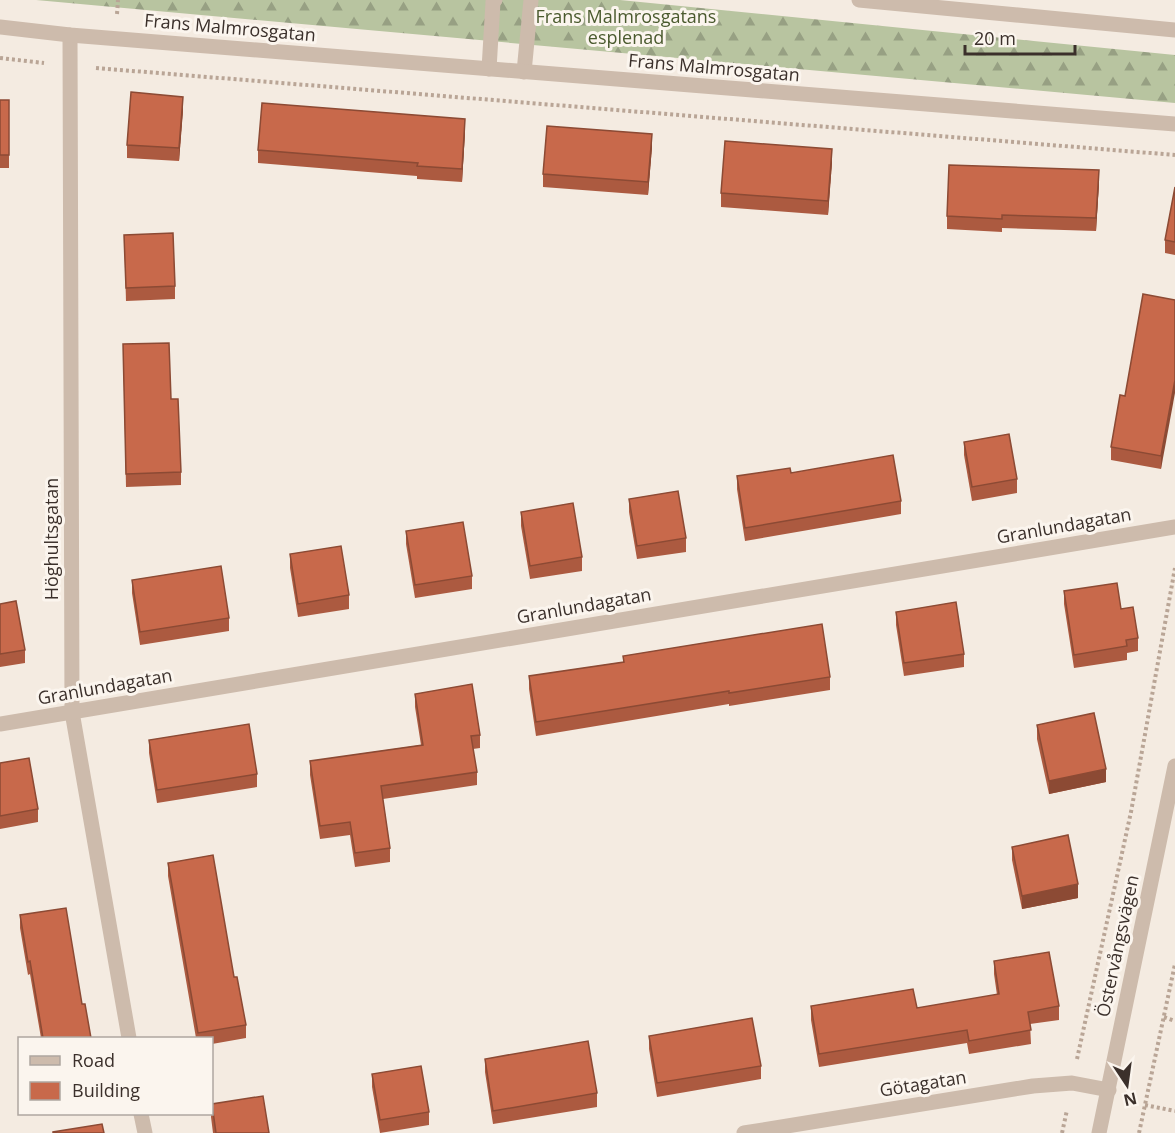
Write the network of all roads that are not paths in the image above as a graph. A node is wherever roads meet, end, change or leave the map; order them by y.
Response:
1 (495, 0) edge
2 (531, 0) edge
3 (859, 0) edge
4 (0, 27) edge
5 (1175, 30) edge
6 (69, 35) junction
7 (489, 69) junction
8 (524, 72) junction
9 (1175, 124) edge
10 (1175, 527) edge
11 (72, 712) junction
12 (0, 724) edge
13 (1175, 766) edge
14 (129, 1037) edge
15 (1108, 1090) junction
16 (141, 1115) edge
17 (145, 1133) edge
18 (744, 1133) edge
19 (1099, 1133) edge

1 - 7 street
2 - 8 street
3 - 5 street
4 - 6 street, Frans Malmrosgatan
6 - 7 street, Frans Malmrosgatan
6 - 11 street, Höghultsgatan
7 - 8 street, Frans Malmrosgatan
8 - 9 street, Frans Malmrosgatan
10 - 11 street, Granlundagatan
11 - 12 street, Granlundagatan
11 - 14 street, Höghultsgatan
13 - 15 street, Östervångsvägen
15 - 18 street, Götagatan
15 - 19 street, Östervångsvägen
16 - 17 street

